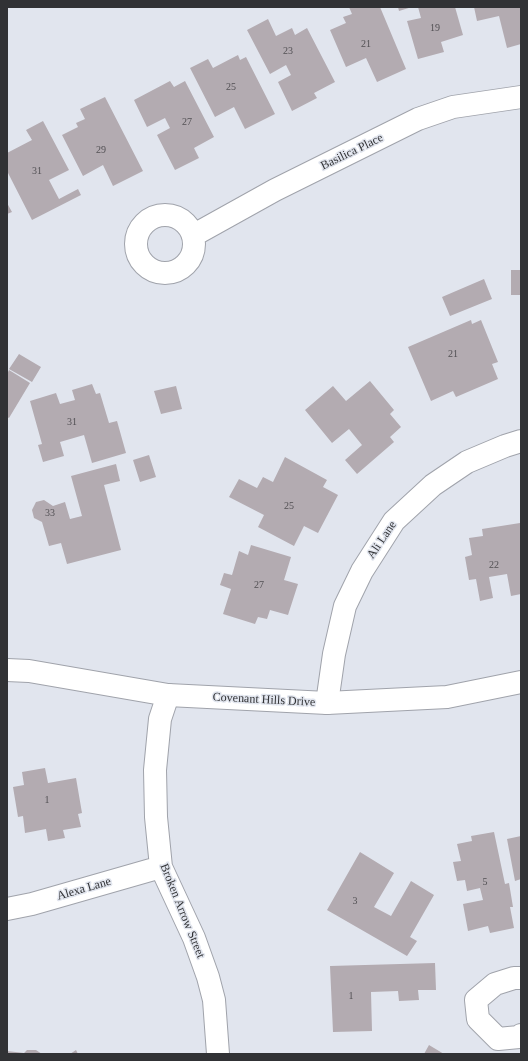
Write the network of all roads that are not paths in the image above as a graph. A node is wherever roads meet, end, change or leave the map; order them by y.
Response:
1 (521, 97) edge
2 (194, 235) dead end
3 (521, 441) edge
4 (7, 670) edge
5 (521, 682) edge
6 (168, 695) junction
7 (327, 703) junction
8 (162, 866) junction
9 (7, 909) edge
10 (521, 978) edge
11 (521, 1035) edge
12 (218, 1054) edge

1 - 2 street, Basilica Place
3 - 7 street, Ali Lane
4 - 6 street, Covenant Hills Drive
5 - 7 street, Covenant Hills Drive
6 - 7 street, Covenant Hills Drive
6 - 8 street, Broken Arrow Street
8 - 9 street, Alexa Lane
8 - 12 street, Broken Arrow Street
10 - 11 street

